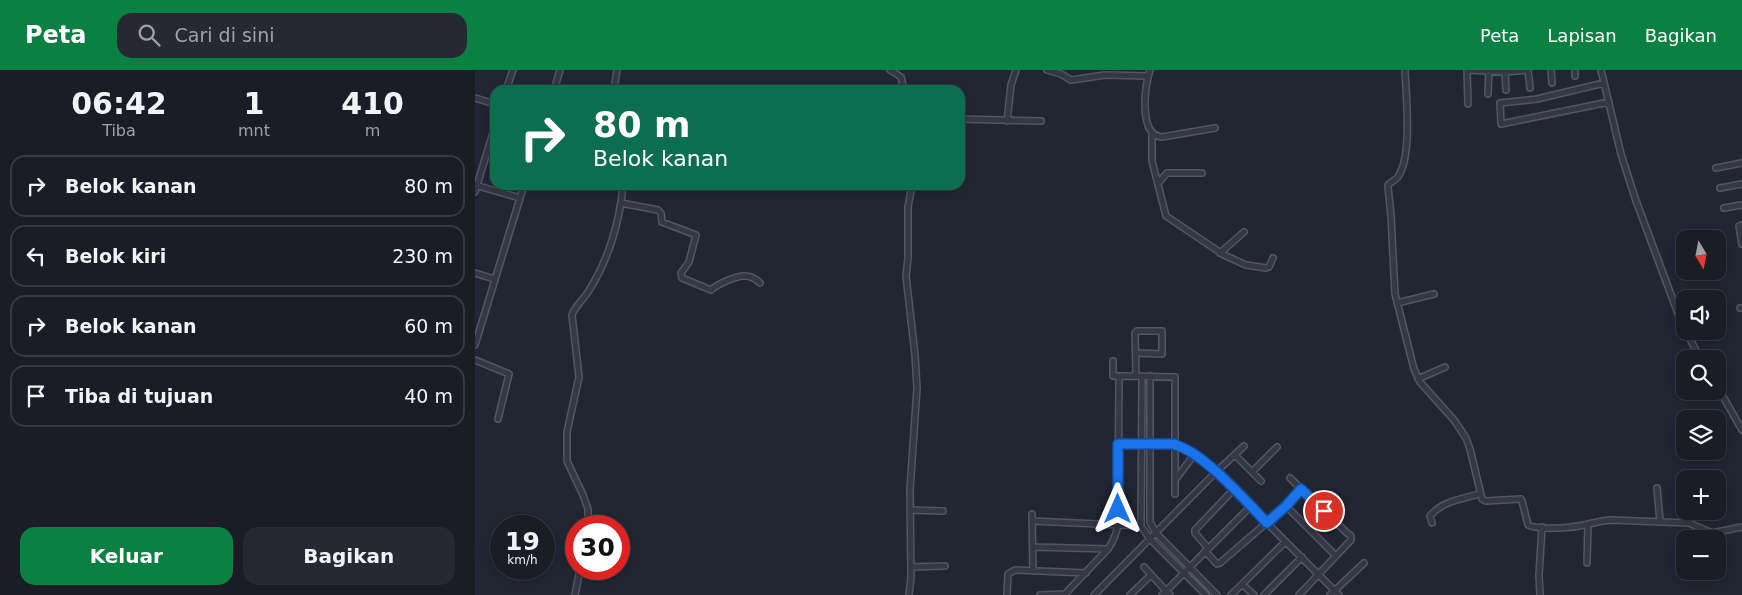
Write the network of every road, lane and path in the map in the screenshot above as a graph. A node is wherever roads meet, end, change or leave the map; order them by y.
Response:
1 (513, 70) edge
2 (559, 70) edge
3 (617, 70) edge
4 (890, 70) edge
5 (1016, 70) edge
6 (1047, 70) edge
7 (1405, 70) edge
8 (1467, 70) edge
9 (1528, 70) edge
10 (1551, 70) edge
11 (1601, 70) edge
12 (1489, 71) edge
13 (1115, 72) edge
14 (1505, 72) junction
15 (1149, 73) edge
16 (1552, 83) dead end
17 (1604, 83) junction
18 (508, 85) edge
19 (554, 85) edge
20 (616, 85) edge
21 (903, 85) edge
22 (1530, 88) dead end
23 (1506, 90) dead end
24 (1488, 94) dead end
25 (475, 98) edge
26 (490, 102) edge
27 (1609, 102) junction
28 (1468, 104) dead end
29 (965, 118) edge
30 (1007, 121) junction
31 (1041, 121) dead end
32 (1215, 128) dead end
33 (1152, 133) junction
34 (490, 142) edge
35 (1742, 163) edge
36 (1716, 168) dead end
37 (1202, 173) dead end
38 (1159, 182) junction
39 (1742, 184) edge
40 (476, 186) edge
41 (1720, 188) dead end
42 (490, 190) edge
43 (491, 190) edge
44 (522, 190) edge
45 (622, 190) edge
46 (911, 190) edge
47 (475, 192) edge
48 (520, 198) junction
49 (621, 203) junction
50 (1742, 205) edge
51 (1723, 208) dead end
52 (1742, 225) edge
53 (1244, 232) dead end
54 (1742, 244) edge
55 (1220, 253) junction
56 (1273, 258) dead end
57 (475, 273) edge
58 (494, 279) junction
59 (760, 283) dead end
60 (1434, 294) dead end
61 (1397, 303) junction
62 (475, 345) edge
63 (1696, 350) edge
64 (1136, 353) junction
65 (475, 360) edge
66 (1113, 361) dead end
67 (1445, 367) dead end
68 (1119, 376) junction
69 (1139, 376) junction
70 (1150, 376) junction
71 (1418, 380) junction
72 (1725, 400) edge
73 (498, 419) dead end
74 (1742, 430) edge
75 (1118, 444) junction
76 (1141, 444) junction
77 (1150, 444) junction
78 (1175, 444) junction
79 (1244, 446) dead end
80 (1277, 447) dead end
81 (1194, 455) junction
82 (1235, 455) junction
83 (1217, 472) junction
84 (1252, 472) junction
85 (1290, 478) dead end
86 (1175, 480) junction
87 (1261, 481) dead end
88 (1657, 488) dead end
89 (1234, 489) junction
90 (1301, 489) junction
91 (1175, 494) dead end
92 (1479, 494) junction
93 (1251, 506) junction
94 (1286, 506) junction
95 (910, 510) junction
96 (943, 511) dead end
97 (1033, 514) dead end
98 (588, 515) edge
99 (1033, 521) junction
100 (1660, 522) junction
101 (1267, 523) junction
102 (1432, 523) dead end
103 (1588, 524) junction
104 (1118, 525) junction
105 (1141, 526) junction
106 (1542, 527) junction
107 (1742, 527) edge
108 (1156, 533) junction
109 (1150, 539) junction
110 (1285, 542) junction
111 (1033, 547) junction
112 (1109, 549) junction
113 (1206, 549) junction
114 (1336, 556) junction
115 (1302, 558) junction
116 (1364, 563) dead end
117 (1587, 563) dead end
118 (945, 566) dead end
119 (1190, 566) junction
120 (911, 567) junction
121 (1145, 567) dead end
122 (1033, 571) junction
123 (1086, 572) junction
124 (1184, 572) junction
125 (1320, 574) junction
126 (1151, 575) junction
127 (578, 580) edge
128 (1243, 585) junction
129 (1337, 593) edge
130 (1064, 594) edge
131 (1166, 594) edge
132 (575, 595) edge
133 (909, 595) edge
134 (1007, 595) edge
135 (1040, 595) edge
136 (1094, 595) edge
137 (1130, 595) edge
138 (1206, 595) edge
139 (1217, 595) edge
140 (1231, 595) edge
141 (1254, 595) edge
142 (1264, 595) edge
143 (1299, 595) edge
144 (1330, 595) edge
145 (1540, 595) edge

1 - 18 street
2 - 19 street
3 - 20 street
4 - 21 street
5 - 30 street
6 - 13 street
7 - 61 street
8 - 12 street
8 - 28 street
9 - 14 street
9 - 22 street
10 - 16 street
11 - 17 street
12 - 14 street
12 - 24 street
13 - 15 street
14 - 23 street
15 - 33 street
17 - 27 street
17 - 27 street
25 - 26 street
27 - 63 street
29 - 30 street
30 - 31 street
32 - 33 street
33 - 38 street
34 - 40 street
35 - 36 street
37 - 38 street
38 - 55 street
39 - 41 street
40 - 42 street
40 - 47 street
43 - 48 street
44 - 48 street
45 - 49 street
46 - 95 street
48 - 58 street
49 - 59 street
49 - 98 street
50 - 51 street
52 - 54 street
53 - 55 street
55 - 56 street
57 - 58 street
58 - 62 street
60 - 61 street
61 - 71 street
64 - 64 street
64 - 69 street
65 - 73 street
66 - 68 street
67 - 71 street
68 - 69 street
68 - 75 street
69 - 70 street
69 - 76 street
70 - 77 street
70 - 78 street
71 - 92 street
72 - 74 street
75 - 76 street
75 - 104 street
76 - 77 street
76 - 105 street
77 - 78 street
77 - 108 street
78 - 81 street
78 - 86 street
79 - 82 street
80 - 84 street
81 - 83 street
81 - 86 street
82 - 83 street
82 - 84 street
83 - 89 street
83 - 108 street
84 - 87 street
85 - 90 street
86 - 91 street
88 - 100 street
89 - 93 street
89 - 113 street
90 - 94 street
90 - 114 street
92 - 102 street
92 - 106 street
93 - 101 street
93 - 113 street
94 - 101 street
94 - 114 street
95 - 96 street
95 - 120 street
97 - 99 street
99 - 104 street
99 - 111 street
100 - 103 street
100 - 107 street
101 - 110 street
101 - 113 street
103 - 106 street
103 - 117 street
104 - 105 street
104 - 112 street
105 - 109 street
106 - 145 street
108 - 109 street
108 - 119 street
109 - 124 street
109 - 136 street
110 - 115 street
110 - 128 street
111 - 112 street
111 - 122 street
112 - 123 street
113 - 119 street
114 - 125 street
115 - 125 street
115 - 142 street
116 - 129 street
118 - 120 street
119 - 124 street
119 - 139 street
120 - 133 street
121 - 126 street
122 - 123 street
122 - 134 street
123 - 130 street
124 - 131 street
124 - 138 street
125 - 129 street
125 - 143 street
126 - 131 street
126 - 137 street
127 - 132 street
128 - 140 street
128 - 141 street
129 - 144 street
130 - 135 street

